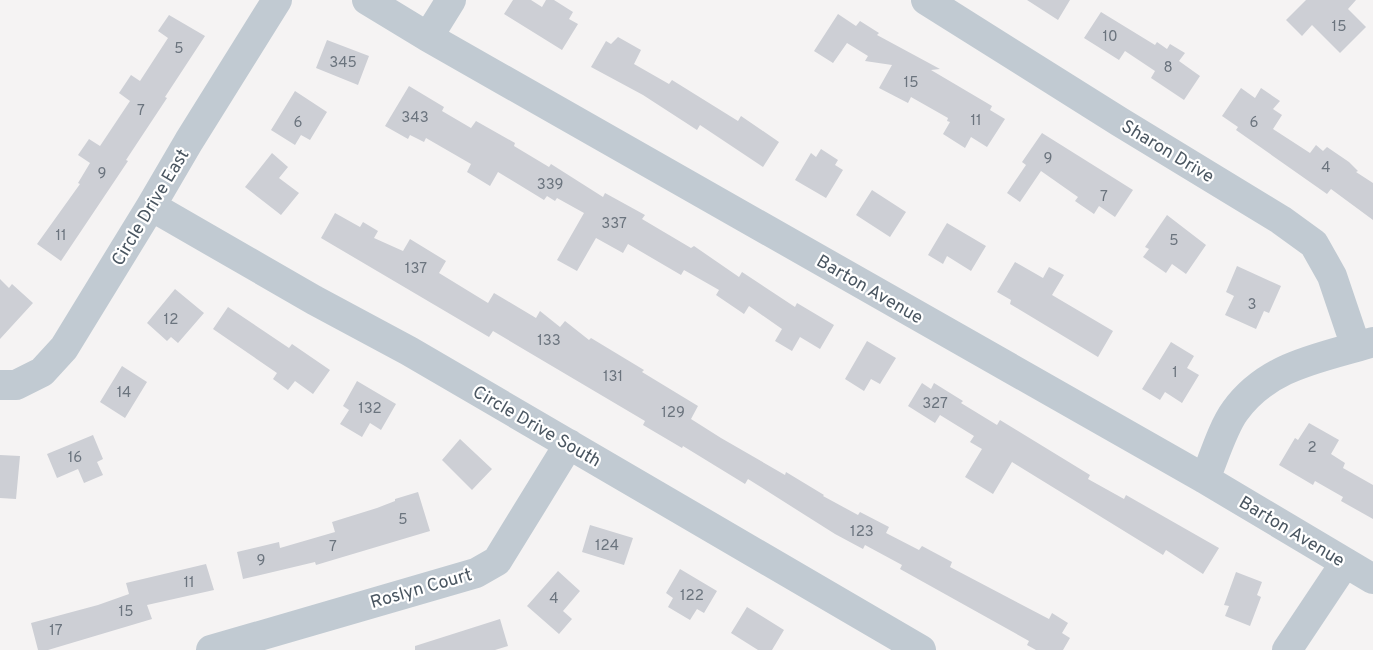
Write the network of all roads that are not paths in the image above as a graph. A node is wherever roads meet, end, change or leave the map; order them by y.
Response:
1 (277, 0) edge
2 (367, 0) edge
3 (451, 0) edge
4 (926, 0) edge
5 (428, 37) junction
6 (151, 206) junction
7 (1364, 345) edge
8 (0, 385) edge
9 (569, 444) junction
10 (1205, 479) junction
11 (1346, 562) junction
12 (1373, 579) edge
13 (211, 650) edge
14 (921, 650) edge
15 (1287, 650) edge

1 - 6 street, Circle Drive East
2 - 5 street, Barton Avenue
3 - 5 street
4 - 7 street, Sharon Drive
5 - 10 street, Barton Avenue
6 - 8 street, Circle Drive East
6 - 9 street, Circle Drive South
7 - 10 street
9 - 13 street, Roslyn Court
9 - 14 street, Circle Drive South
10 - 11 street, Barton Avenue
11 - 12 street, Barton Avenue
11 - 15 street

